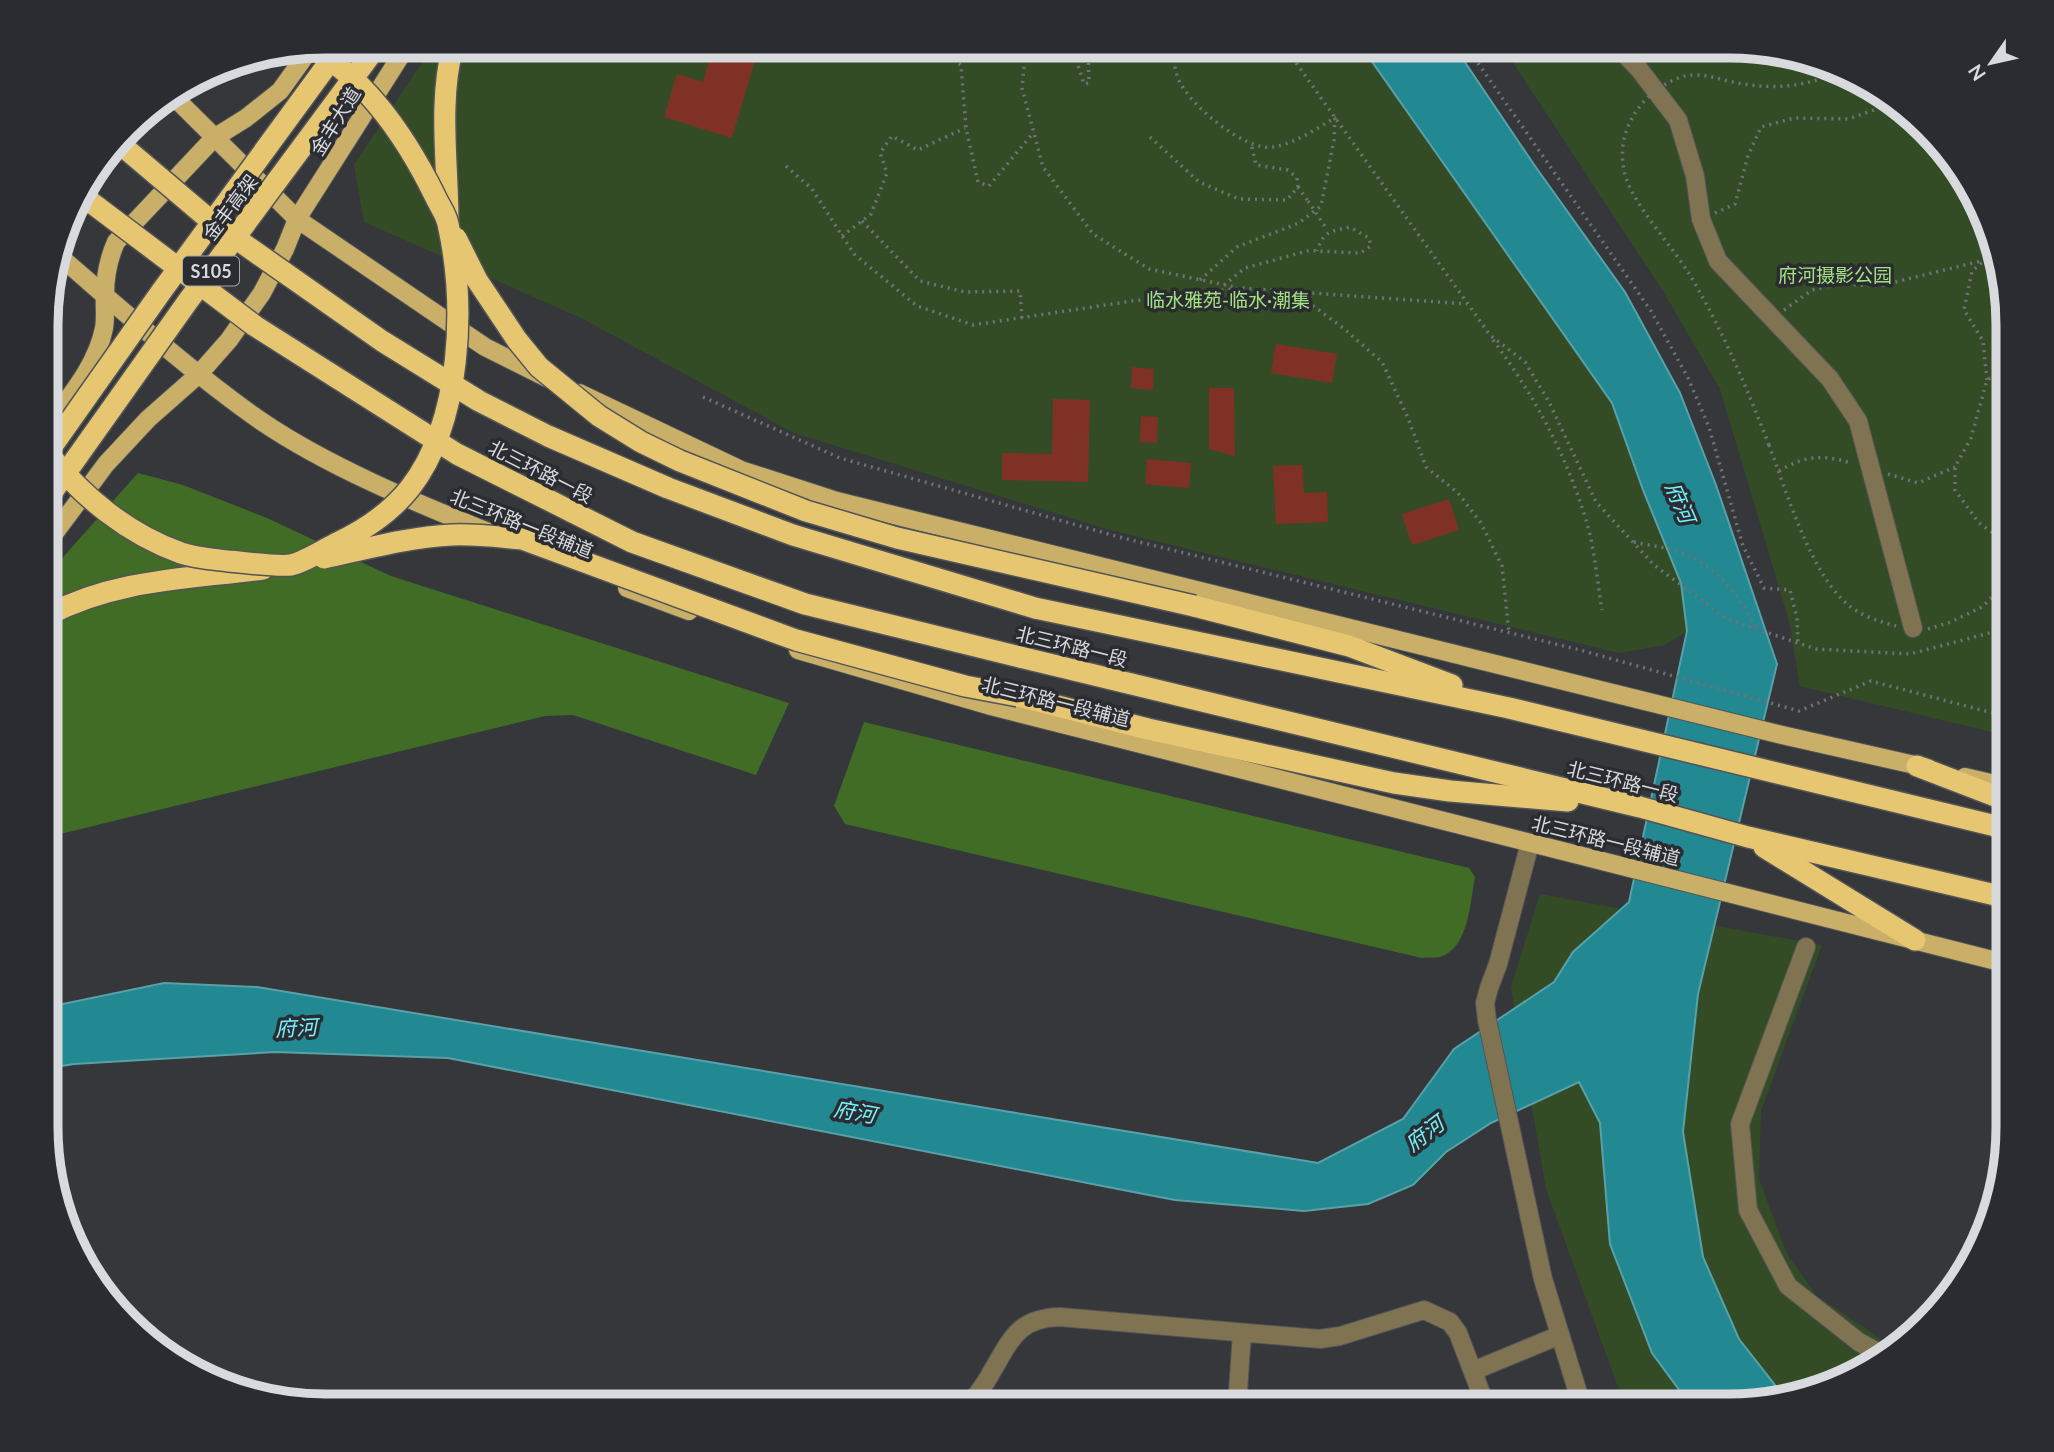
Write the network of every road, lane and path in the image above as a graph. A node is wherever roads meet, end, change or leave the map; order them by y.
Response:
1 (327, 58) edge
2 (332, 58) edge
3 (368, 58) edge
4 (399, 58) edge
5 (451, 58) edge
6 (952, 58) edge
7 (1025, 58) edge
8 (1076, 58) edge
9 (1088, 58) edge
10 (1174, 58) edge
11 (1293, 58) edge
12 (1474, 58) edge
13 (1628, 58) edge
14 (303, 59) edge
15 (1828, 77) edge
16 (179, 102) edge
17 (1883, 107) edge
18 (1336, 117) junction
19 (966, 128) junction
20 (1034, 132) junction
21 (1150, 137) dead end
22 (214, 138) junction
23 (1251, 143) junction
24 (125, 148) edge
25 (786, 166) dead end
26 (1298, 187) junction
27 (89, 201) edge
28 (297, 219) junction
29 (1700, 219) junction
30 (862, 221) junction
31 (448, 222) junction
32 (1327, 230) junction
33 (842, 236) junction
34 (1317, 251) junction
35 (1987, 258) edge
36 (1985, 260) junction
37 (66, 262) edge
38 (1200, 280) junction
39 (1223, 285) junction
40 (1241, 288) junction
41 (1295, 292) junction
42 (105, 294) junction
43 (1468, 304) junction
44 (1022, 318) junction
45 (1772, 318) junction
46 (1490, 335) junction
47 (199, 373) junction
48 (1996, 374) edge
49 (1987, 380) junction
50 (702, 397) dead end
51 (58, 412) edge
52 (58, 439) edge
53 (58, 465) edge
54 (58, 484) edge
55 (58, 529) edge
56 (1996, 535) edge
57 (1632, 542) junction
58 (292, 565) junction
59 (1996, 594) edge
60 (58, 610) edge
61 (1602, 610) dead end
62 (1913, 628) junction
63 (1756, 629) junction
64 (1996, 631) edge
65 (1509, 633) junction
66 (1798, 643) junction
67 (1509, 708) junction
68 (1996, 714) edge
69 (1917, 766) junction
70 (1996, 784) edge
71 (1996, 796) edge
72 (1640, 807) junction
73 (1996, 826) edge
74 (1748, 836) junction
75 (1530, 843) junction
76 (1996, 895) edge
77 (1915, 940) junction
78 (1807, 947) dead end
79 (1996, 961) edge
80 (1242, 1333) junction
81 (1560, 1335) junction
82 (1875, 1350) edge
83 (1473, 1371) junction
84 (977, 1394) edge
85 (1238, 1394) edge
86 (1482, 1394) edge
87 (1578, 1394) edge

1 - 31 highway, bridge
2 - 52 highway, 金丰高架 / S105, bridge
3 - 54 highway, 金丰高架 / S105, bridge
4 - 28 main road, 金丰大道
5 - 31 highway
6 - 19 path
7 - 20 path
8 - 9 path
10 - 23 path
11 - 18 path
12 - 66 path
13 - 29 street
14 - 22 main road
15 - 62 path, bridge
16 - 22 main road
17 - 29 path
18 - 23 path
18 - 38 path
18 - 43 path
19 - 20 path
19 - 30 path
20 - 38 path
21 - 26 path
22 - 28 main road
22 - 42 main road
23 - 26 path
24 - 67 highway, 北三环路一段, bridge
25 - 33 path
26 - 32 path, bridge
27 - 72 highway, 北三环路一段, bridge
28 - 47 main road, 金丰大道
28 - 69 main road
29 - 45 street
30 - 33 path
30 - 44 path
31 - 58 highway, bridge
31 - 67 highway, bridge
32 - 34 path
32 - 34 path
33 - 44 path
34 - 39 path
35 - 36 path
36 - 45 path
36 - 49 path
37 - 42 main road, 北三环路一段辅道
38 - 39 path
39 - 40 path
40 - 41 path
40 - 44 path
41 - 43 path
41 - 65 path
42 - 47 main road, 北三环路一段辅道
42 - 51 main road
43 - 46 path
45 - 62 street
46 - 57 path
46 - 61 path
47 - 55 main road, 金丰大道
47 - 75 main road, 北三环路一段辅道
48 - 49 path
49 - 56 path
50 - 65 path
53 - 58 highway, bridge
57 - 63 path
57 - 63 path
58 - 60 highway, bridge
58 - 72 highway, bridge
59 - 62 path
63 - 66 path
64 - 66 path
65 - 68 path
67 - 73 highway, 北三环路一段
69 - 70 main road
69 - 71 highway
72 - 74 highway, 北三环路一段
74 - 76 highway, 北三环路一段
74 - 77 highway
75 - 77 main road, 北三环路一段辅道
75 - 81 street
77 - 79 main road, 北三环路一段辅道
78 - 82 street
80 - 83 street
80 - 84 street
80 - 85 street
81 - 83 street
81 - 87 street
83 - 86 street

